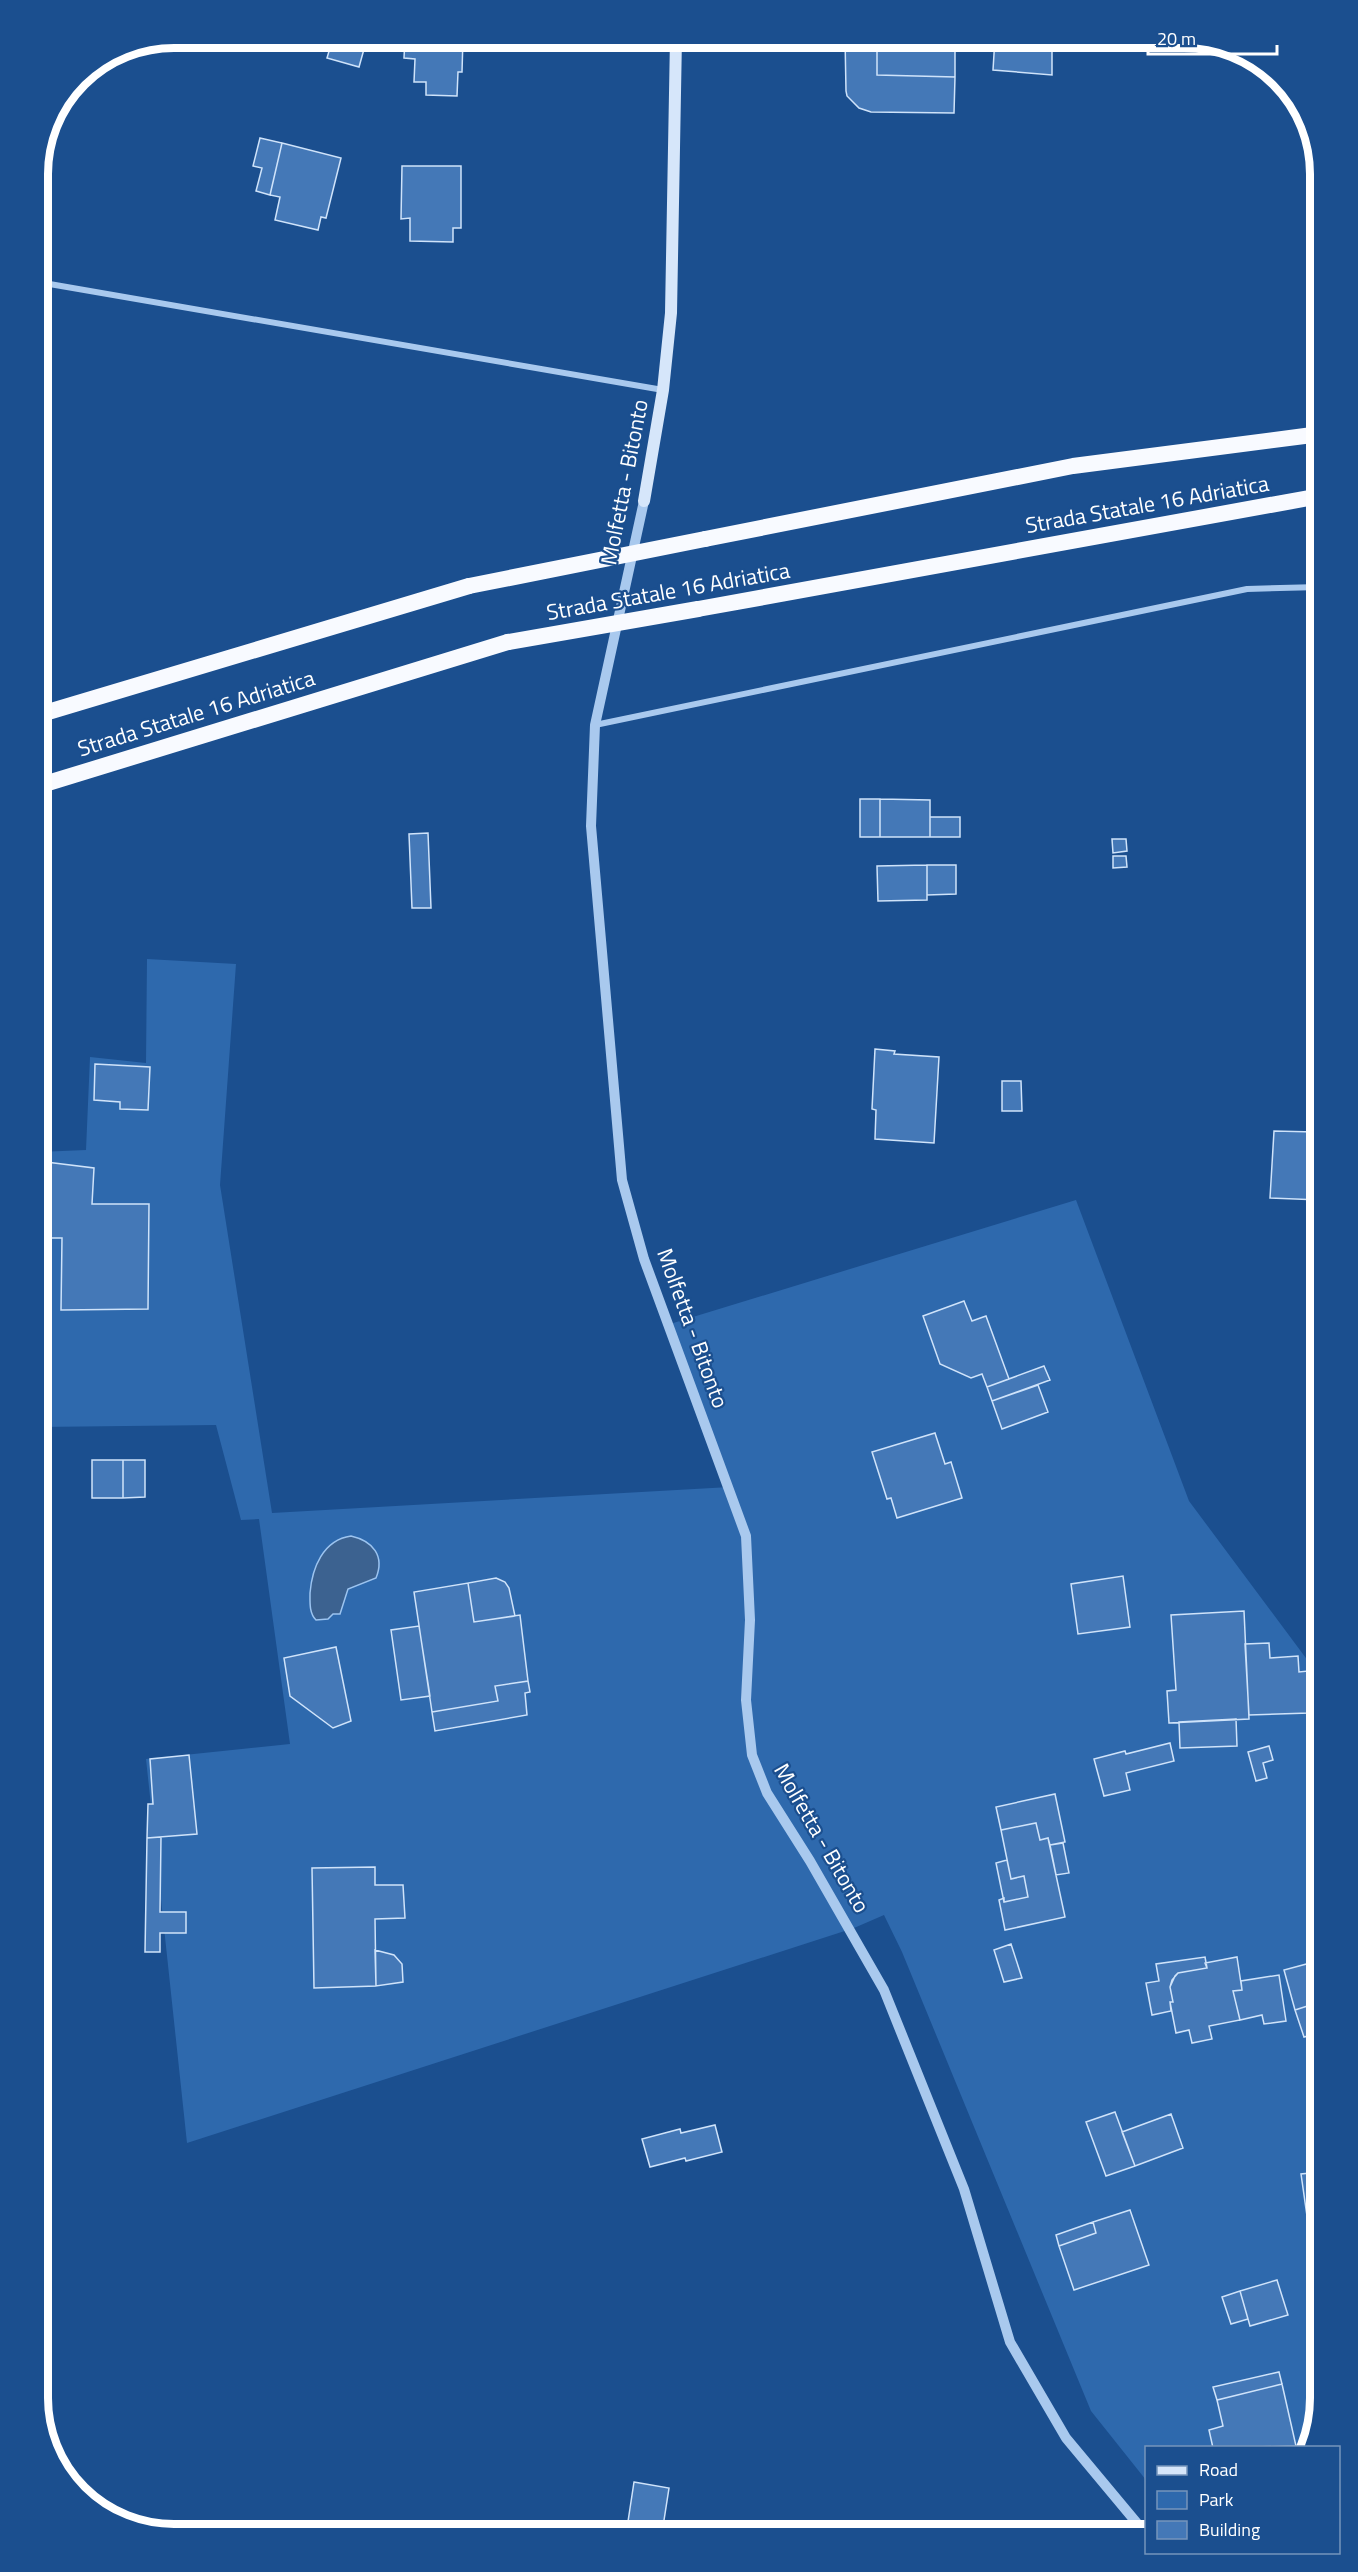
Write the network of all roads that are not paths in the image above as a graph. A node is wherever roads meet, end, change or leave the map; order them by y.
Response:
1 (676, 48) edge
2 (48, 284) edge
3 (663, 390) junction
4 (1310, 435) edge
5 (1310, 498) edge
6 (644, 501) joint
7 (1310, 587) edge
8 (48, 712) edge
9 (595, 725) junction
10 (48, 783) edge
11 (1138, 2524) edge

1 - 3 main road, Molfetta - Bitonto
2 - 3 street
3 - 6 main road, Molfetta - Bitonto
4 - 8 highway, Strada Statale 16 Adriatica, bridge
5 - 10 highway, Strada Statale 16 Adriatica, bridge
6 - 9 street, Molfetta - Bitonto
7 - 9 street
9 - 11 street, Molfetta - Bitonto

